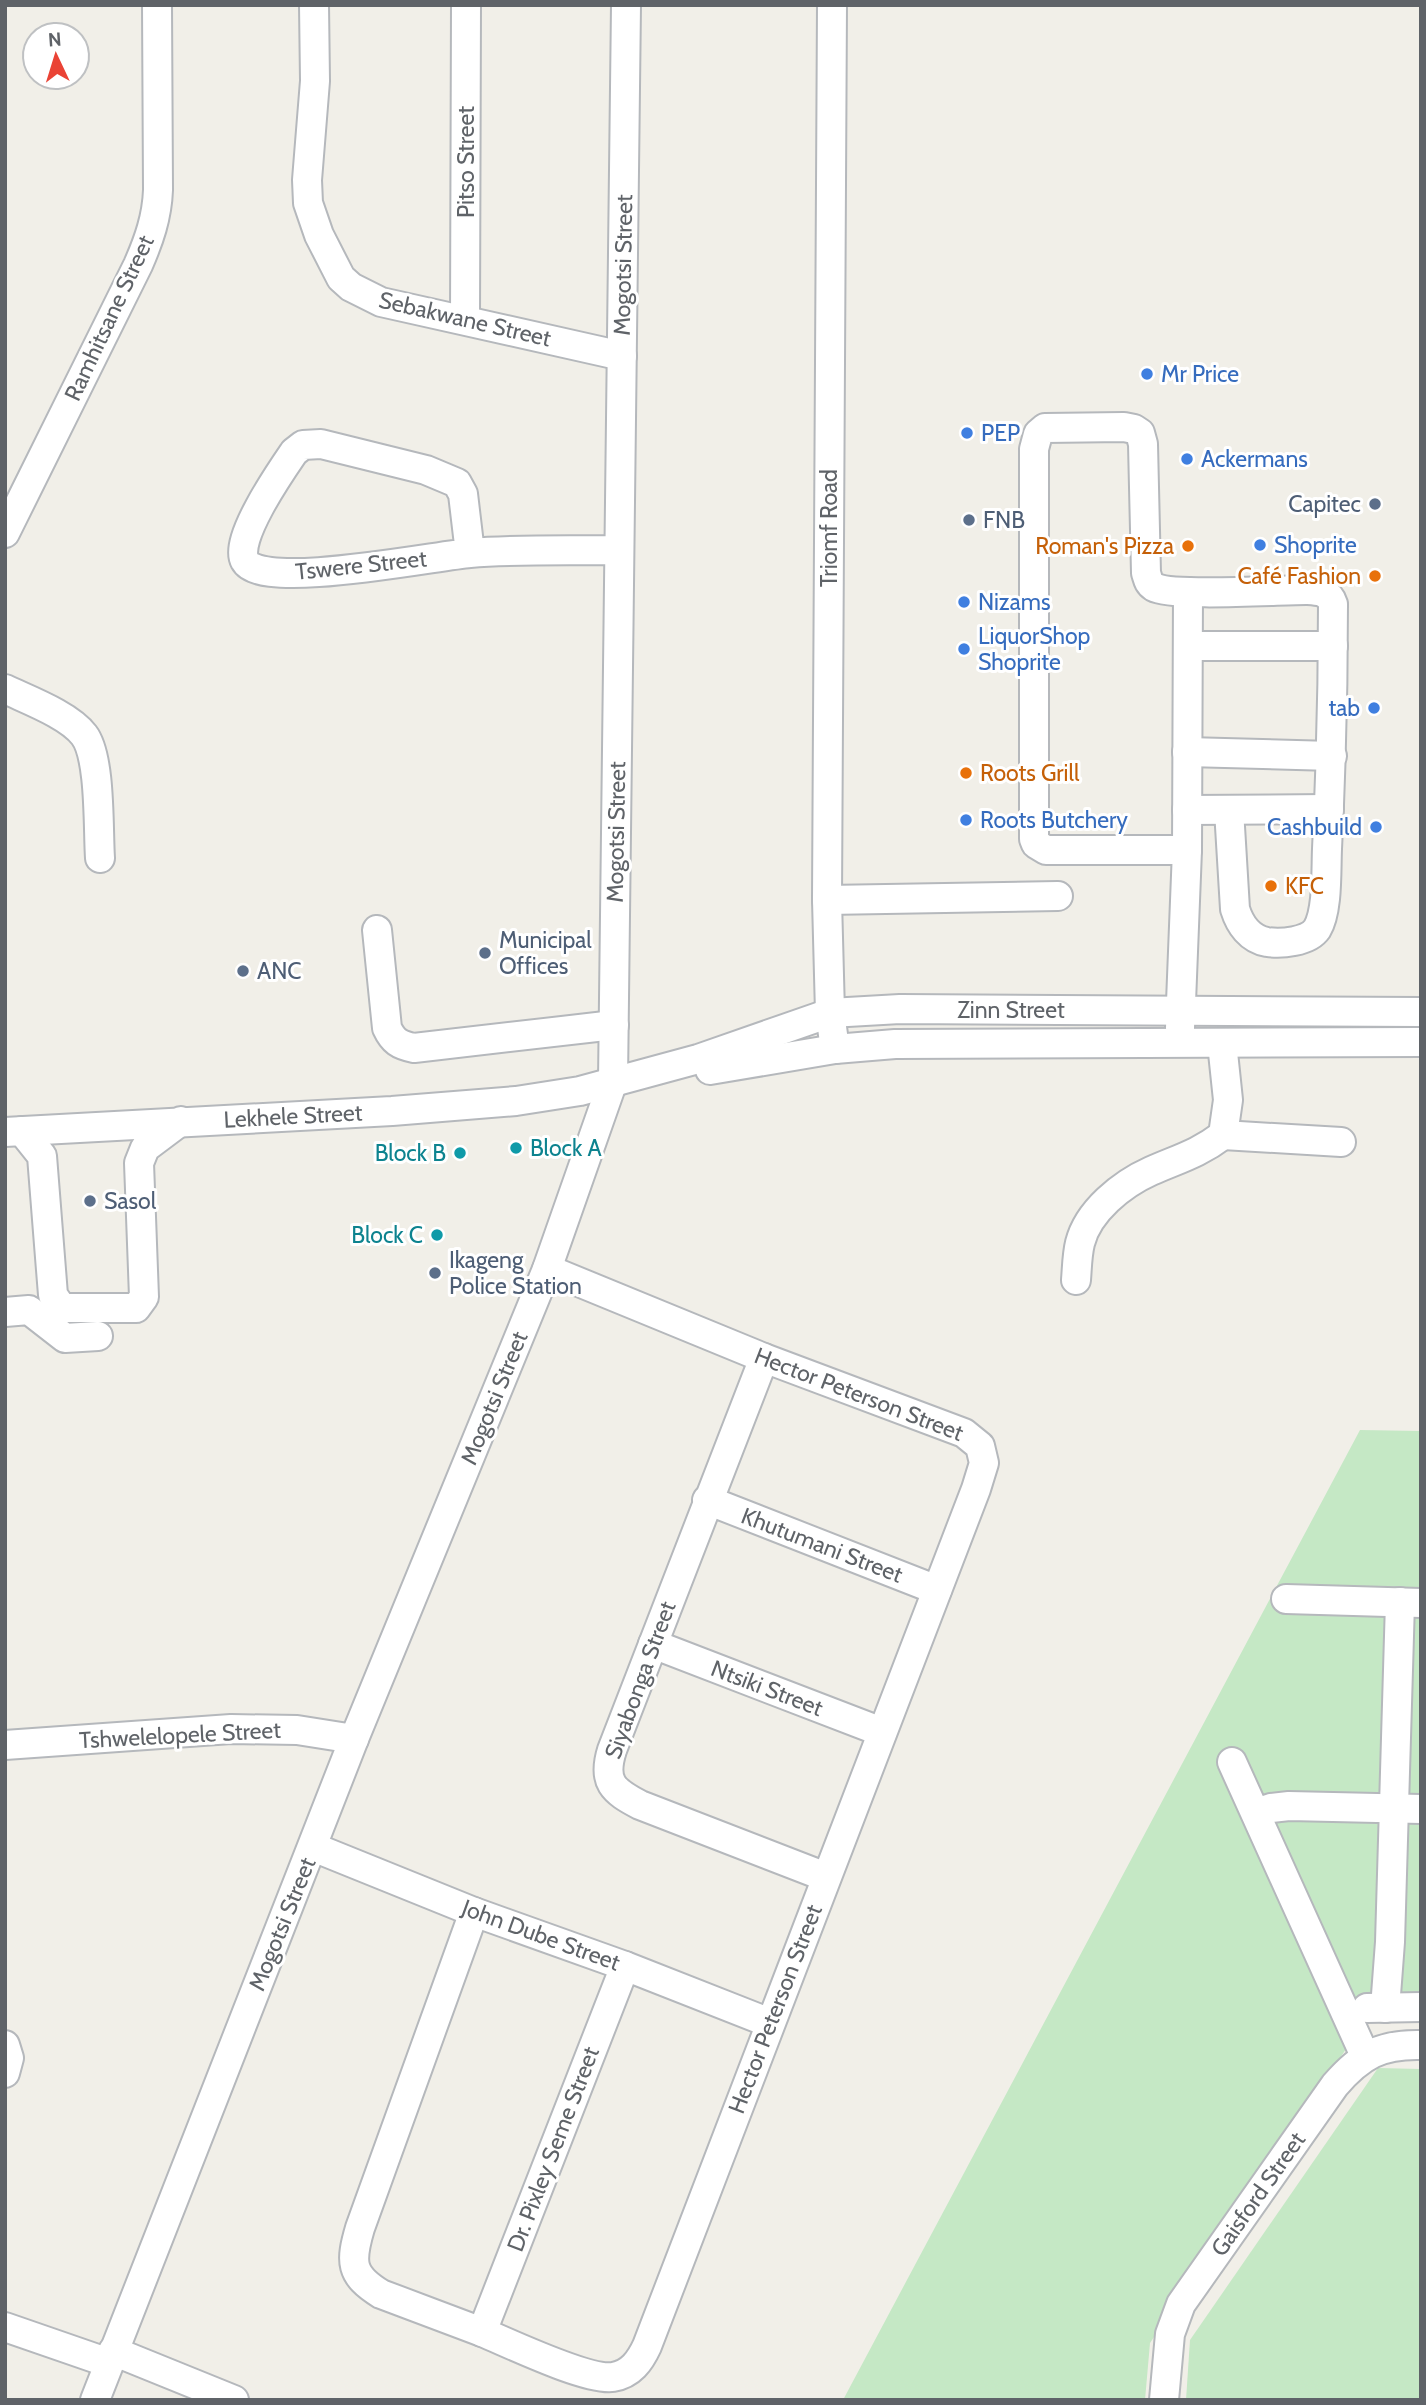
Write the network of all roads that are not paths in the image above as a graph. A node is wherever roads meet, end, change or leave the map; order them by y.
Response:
1 (157, 5) edge
2 (314, 5) edge
3 (466, 5) edge
4 (626, 5) edge
5 (832, 5) edge
6 (465, 319) junction
7 (622, 356) junction
8 (8, 517) edge
9 (620, 550) junction
10 (470, 553) junction
11 (1188, 592) junction
12 (1188, 646) junction
13 (1333, 646) junction
14 (5, 689) edge
15 (1187, 752) junction
16 (1332, 756) junction
17 (1329, 809) junction
18 (1187, 810) junction
19 (1229, 810) junction
20 (1187, 850) junction
21 (100, 858) dead end
22 (1058, 896) dead end
23 (827, 900) junction
24 (377, 930) dead end
25 (1180, 1011) junction
26 (1421, 1012) edge
27 (830, 1013) junction
28 (614, 1025) junction
29 (1180, 1041) junction
30 (1222, 1042) junction
31 (1421, 1042) edge
32 (835, 1049) junction
33 (611, 1086) junction
34 (181, 1121) junction
35 (14, 1131) edge
36 (1223, 1135) junction
37 (1341, 1142) dead end
38 (547, 1269) junction
39 (1076, 1280) dead end
40 (5, 1312) edge
41 (98, 1336) dead end
42 (764, 1357) junction
43 (707, 1500) junction
44 (937, 1590) junction
45 (1286, 1599) dead end
46 (1410, 1602) edge
47 (653, 1644) junction
48 (882, 1732) junction
49 (354, 1739) junction
50 (5, 1745) edge
51 (1232, 1762) dead end
52 (1407, 1809) edge
53 (1256, 1813) junction
54 (313, 1847) junction
55 (826, 1877) junction
56 (474, 1912) junction
57 (625, 1966) junction
58 (1421, 2007) edge
59 (1343, 2008) junction
60 (1385, 2008) junction
61 (770, 2023) junction
62 (5, 2045) edge
63 (1421, 2045) edge
64 (1366, 2056) junction
65 (5, 2073) edge
66 (5, 2327) edge
67 (482, 2332) junction
68 (111, 2357) junction
69 (95, 2400) edge
70 (234, 2400) edge
71 (1164, 2400) edge

1 - 8 street, Ramhitsane Street
2 - 6 street, Sebakwane Street
3 - 6 street, Pitso Street
4 - 7 street, Mogotsi Street
5 - 23 street, Triomf Road
6 - 7 street, Sebakwane Street
7 - 9 street, Mogotsi Street
9 - 10 street, Tswere Street
9 - 28 street, Mogotsi Street
10 - 10 street, Tswere Street
11 - 12 street
11 - 13 street
11 - 20 street
12 - 13 street
12 - 15 street
13 - 16 street
14 - 21 street
15 - 16 street
15 - 18 street
16 - 17 street
17 - 19 street
17 - 19 street
18 - 19 street
18 - 20 street
20 - 25 street
22 - 23 street
23 - 27 street, Triomf Road
24 - 28 street
25 - 26 street, Zinn Street
25 - 27 street, Zinn Street
25 - 29 street
27 - 32 street, Triomf Road
27 - 33 street, Zinn Street
28 - 33 street, Mogotsi Street
29 - 30 street, Zinn Street
29 - 32 street, Zinn Street
30 - 31 street, Zinn Street
30 - 36 street
32 - 33 street, Zinn Street
33 - 34 street, Lekhele Street
33 - 38 street, Mogotsi Street
34 - 35 street, Lekhele Street
34 - 35 street
36 - 37 street
36 - 39 street
38 - 42 street, Hector Peterson Street
38 - 49 street, Mogotsi Street
40 - 41 street
42 - 43 street, Siyabonga Street
42 - 44 street, Hector Peterson Street
43 - 44 street, Khutumani Street
43 - 47 street, Siyabonga Street
44 - 48 street, Hector Peterson Street
45 - 46 street
46 - 52 street
47 - 48 street, Ntsiki Street
47 - 55 street, Siyabonga Street
48 - 55 street, Hector Peterson Street
49 - 50 street, Tshwelelopele Street
49 - 54 street, Mogotsi Street
51 - 53 street
52 - 53 street
52 - 60 street
53 - 59 street
54 - 56 street, John Dube Street
54 - 68 street, Mogotsi Street
55 - 61 street, Hector Peterson Street
56 - 57 street, John Dube Street
56 - 67 street, Hector Peterson Street
57 - 61 street, John Dube Street
57 - 67 street, Dr. Pixley Seme Street
58 - 60 street
59 - 60 street
59 - 64 street
61 - 67 street, Hector Peterson Street
62 - 65 street
63 - 64 street, Gaisford Street
64 - 71 street, Gaisford Street
66 - 68 street
68 - 69 street, Mogotsi Street
68 - 70 street

